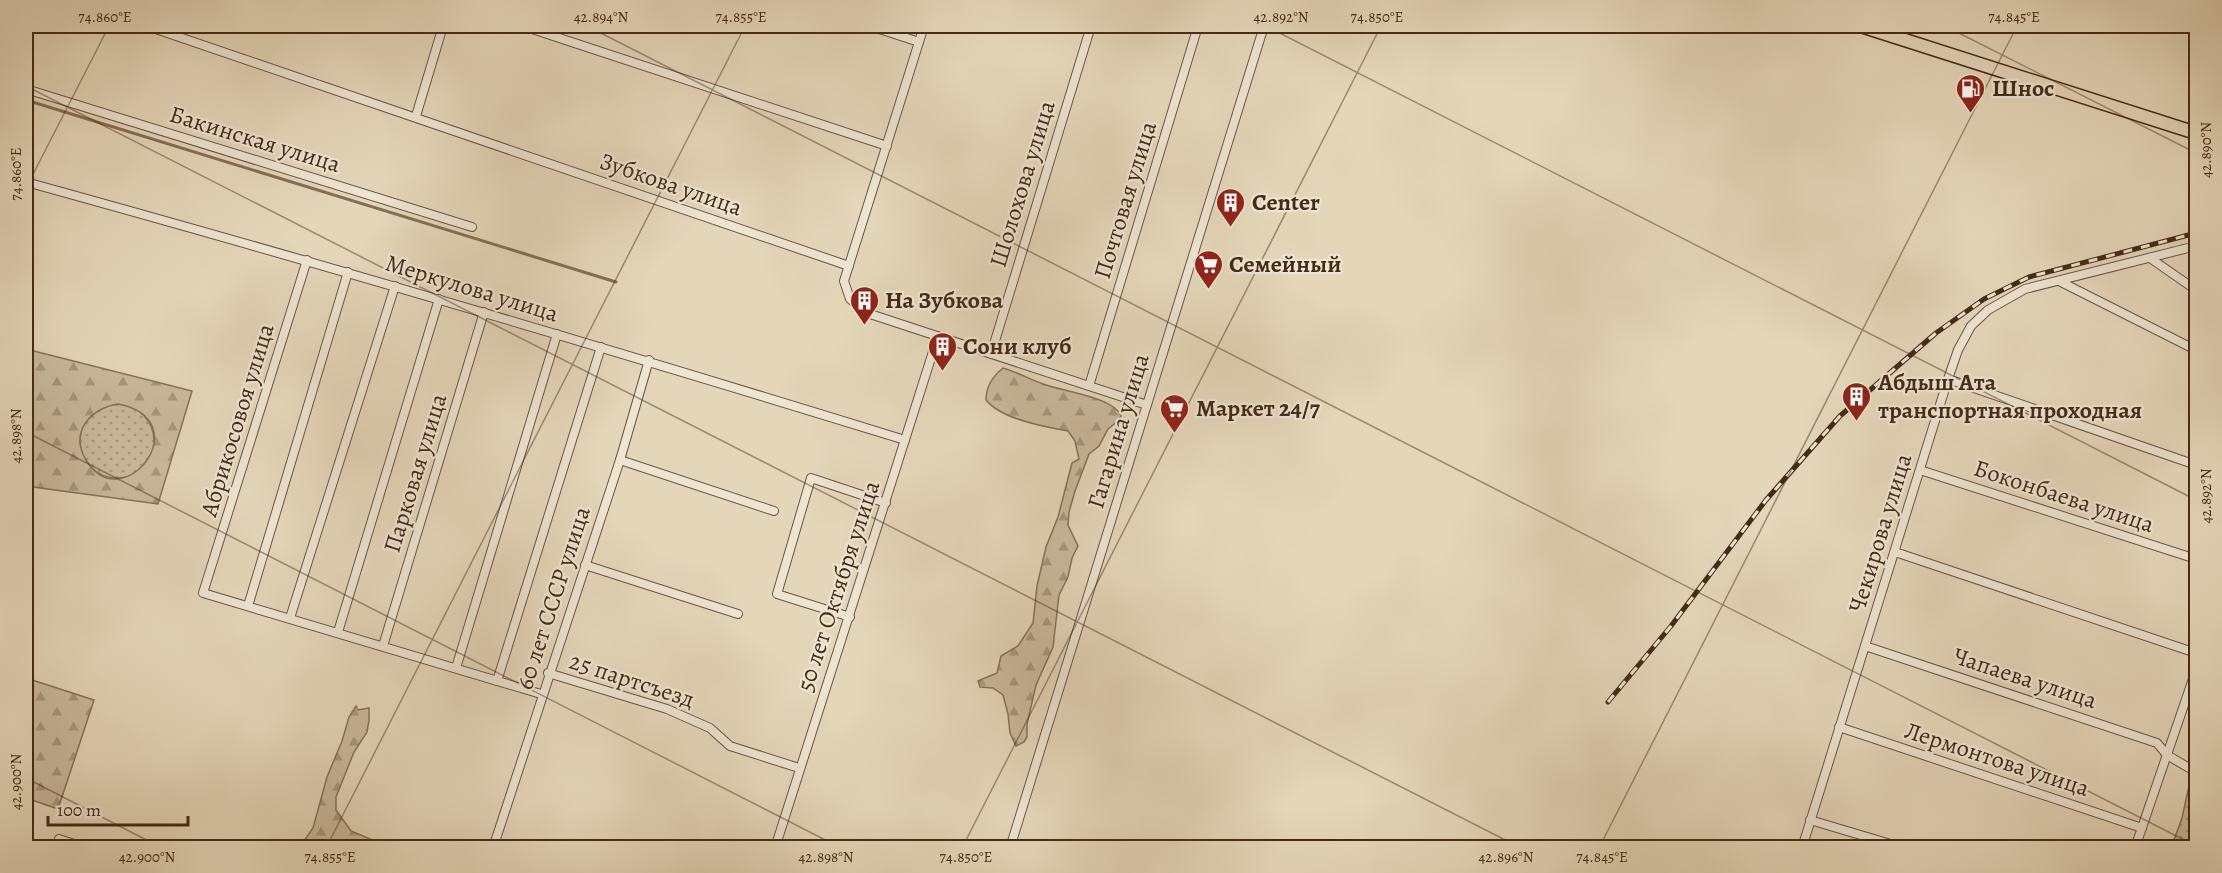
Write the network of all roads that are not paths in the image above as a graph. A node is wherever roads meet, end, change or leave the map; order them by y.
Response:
1 (147, 26) edge
2 (442, 26) edge
3 (523, 26) edge
4 (870, 26) edge
5 (924, 26) edge
6 (1091, 26) edge
7 (1198, 26) edge
8 (1264, 26) edge
9 (1861, 26) edge
10 (1887, 30) edge
11 (919, 42) junction
12 (26, 89) edge
13 (416, 116) junction
14 (2196, 133) edge
15 (887, 146) junction
16 (26, 182) edge
17 (472, 227) dead end
18 (2196, 246) edge
19 (2150, 258) junction
20 (307, 260) junction
21 (849, 266) junction
22 (348, 272) junction
23 (2059, 281) junction
24 (395, 286) junction
25 (2196, 290) edge
26 (439, 299) junction
27 (484, 312) junction
28 (557, 334) junction
29 (938, 336) junction
30 (601, 347) junction
31 (2196, 350) edge
32 (990, 354) junction
33 (649, 360) junction
34 (1948, 379) junction
35 (1089, 386) junction
36 (1147, 405) junction
37 (905, 440) junction
38 (620, 460) junction
39 (2196, 465) edge
40 (1920, 470) junction
41 (886, 502) junction
42 (774, 511) dead end
43 (1895, 552) junction
44 (2196, 559) edge
45 (585, 565) junction
46 (248, 606) junction
47 (738, 614) dead end
48 (849, 616) junction
49 (290, 618) junction
50 (338, 632) junction
51 (383, 646) junction
52 (1865, 646) junction
53 (2196, 653) edge
54 (456, 668) junction
55 (2196, 670) edge
56 (548, 673) junction
57 (497, 681) junction
58 (542, 694) junction
59 (1839, 727) junction
60 (2167, 755) junction
61 (799, 768) junction
62 (2196, 772) edge
63 (1810, 820) junction
64 (2142, 828) junction
65 (59, 839) dead end
66 (68, 845) edge
67 (86, 848) edge
68 (493, 848) edge
69 (775, 848) edge
70 (1010, 848) edge
71 (1802, 848) edge
72 (1904, 848) edge
73 (2135, 848) edge

1 - 13 street, Зубкова улица
2 - 13 street
3 - 15 street
4 - 11 street
5 - 11 street
6 - 32 street, Шолохова улица
7 - 35 street, Почтовая улица
8 - 36 street, Гагарина улица
9 - 10 main road
10 - 14 main road
11 - 15 street
12 - 17 street, Бакинская улица
13 - 21 street, Зубкова улица
15 - 21 street
16 - 20 street, Меркулова улица
18 - 19 street, Чекирова улица
19 - 23 street, Чекирова улица
19 - 25 street
20 - 22 street, Меркулова улица
20 - 46 street, Абрикосовоя улица
21 - 29 street
22 - 24 street, Меркулова улица
22 - 46 street
23 - 31 street
23 - 34 street, Чекирова улица
24 - 26 street, Меркулова улица
24 - 49 street
26 - 27 street, Меркулова улица
26 - 50 street
27 - 28 street, Меркулова улица
27 - 51 street, Парковая улица
28 - 30 street, Меркулова улица
28 - 54 street
29 - 32 street
29 - 37 street, 50 лет Октября улица
30 - 33 street, Меркулова улица
30 - 57 street
32 - 35 street
33 - 37 street, Меркулова улица
33 - 38 street, 60 лет СССР улица
34 - 39 street
34 - 40 street, Чекирова улица
35 - 36 street
36 - 70 street, Гагарина улица
37 - 41 street, 50 лет Октября улица
38 - 42 street
38 - 45 street, 60 лет СССР улица
40 - 43 street, Чекирова улица
40 - 44 street, Боконбаева улица
41 - 48 street, 50 лет Октября улица
41 - 48 street
43 - 52 street, Чекирова улица
43 - 53 street
45 - 47 street
45 - 56 street, 60 лет СССР улица
46 - 49 street
48 - 61 street, 50 лет Октября улица
49 - 50 street
50 - 51 street
51 - 54 street
52 - 59 street, Чекирова улица
52 - 60 street, Чапаева улица
54 - 57 street
55 - 60 street
56 - 58 street, 60 лет СССР улица
56 - 61 street, 25 партсъезд
57 - 58 street
58 - 68 street, 60 лет СССР улица
59 - 63 street, Чекирова улица
59 - 64 street, Лермонтова улица
60 - 62 street, Чапаева улица
60 - 64 street
61 - 69 street, 50 лет Октября улица
63 - 71 street, Чекирова улица
63 - 72 street
64 - 73 street
65 - 66 street
66 - 67 street

